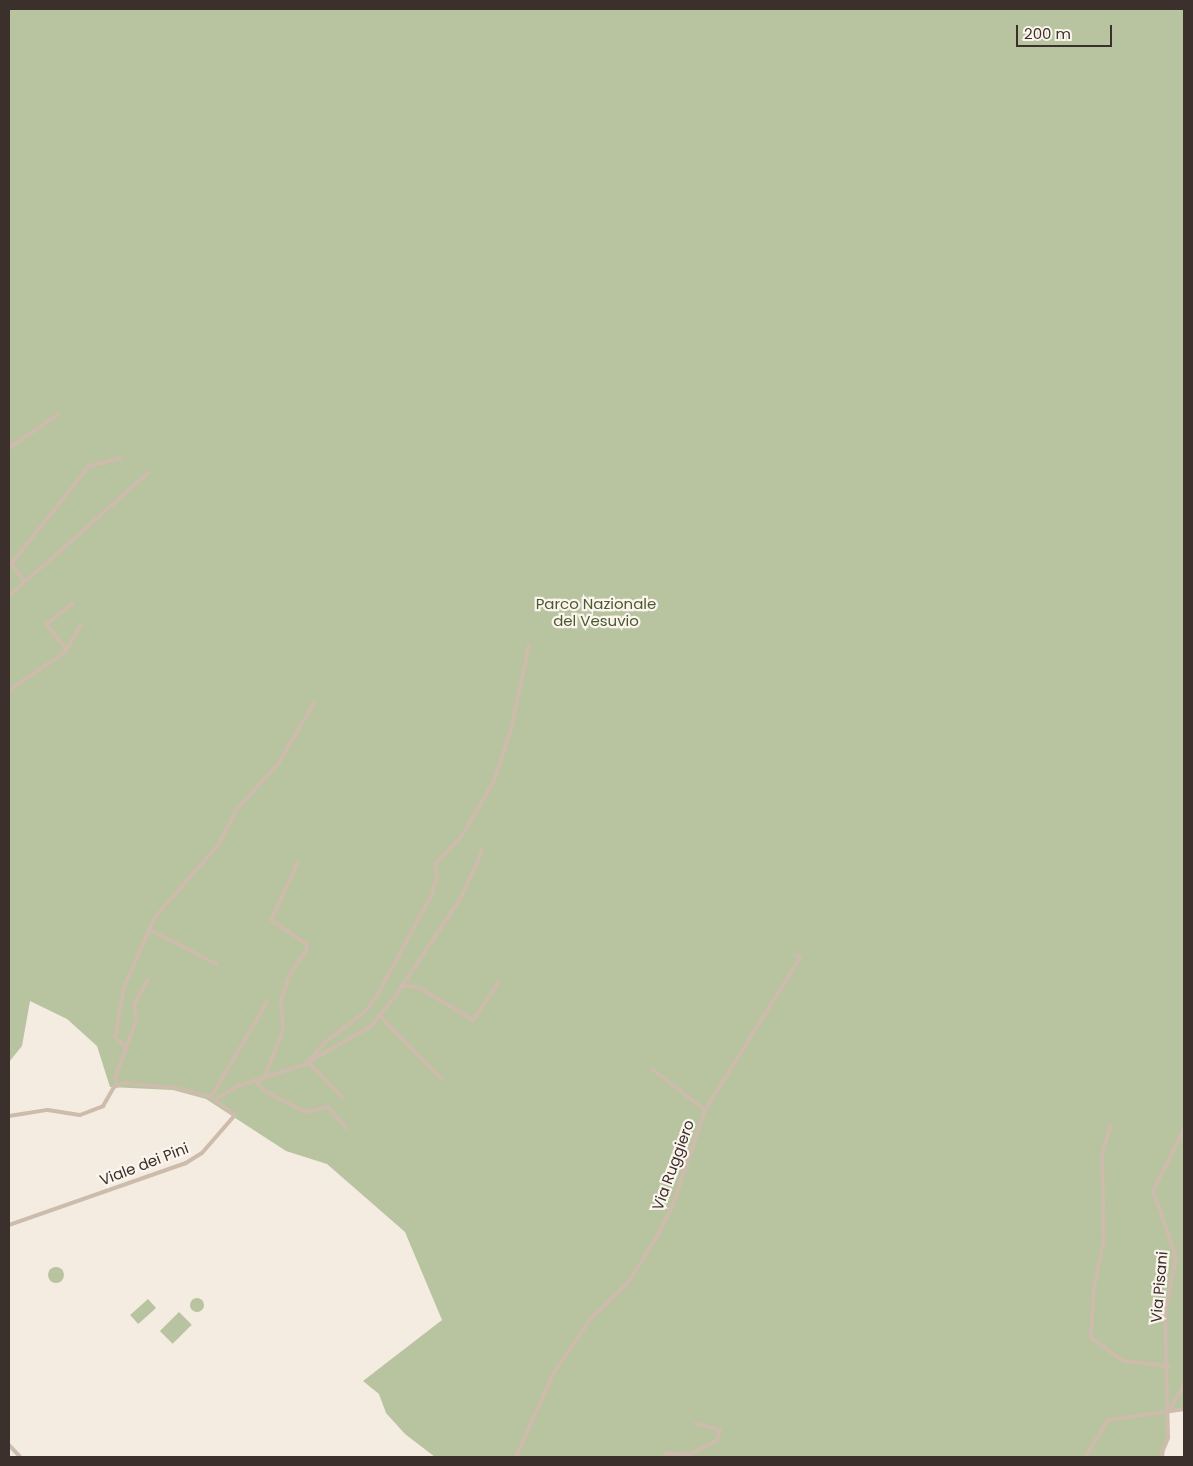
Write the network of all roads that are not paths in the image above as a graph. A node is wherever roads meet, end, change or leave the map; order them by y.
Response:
1 (59, 414) dead end
2 (9, 448) edge
3 (120, 458) dead end
4 (148, 473) dead end
5 (10, 562) edge
6 (26, 582) junction
7 (9, 596) edge
8 (73, 603) dead end
9 (81, 625) dead end
10 (529, 645) dead end
11 (67, 650) junction
12 (9, 690) edge
13 (314, 703) dead end
14 (482, 851) dead end
15 (298, 862) dead end
16 (149, 928) junction
17 (797, 955) dead end
18 (216, 964) dead end
19 (148, 980) dead end
20 (499, 982) dead end
21 (402, 986) junction
22 (267, 1002) dead end
23 (379, 1015) junction
24 (125, 1046) junction
25 (309, 1061) junction
26 (652, 1069) dead end
27 (265, 1076) junction
28 (442, 1079) dead end
29 (255, 1080) junction
30 (117, 1085) junction
31 (342, 1097) dead end
32 (213, 1098) junction
33 (705, 1110) junction
34 (9, 1116) edge
35 (1111, 1126) dead end
36 (346, 1128) dead end
37 (1184, 1129) edge
38 (9, 1225) edge
39 (1169, 1366) junction
40 (1184, 1385) edge
41 (1184, 1409) edge
42 (1168, 1412) junction
43 (696, 1422) dead end
44 (9, 1445) edge
45 (20, 1457) edge
46 (516, 1457) edge
47 (664, 1457) edge
48 (1085, 1457) edge
49 (1160, 1457) edge

1 - 2 street
3 - 5 street
4 - 6 street
5 - 6 street
6 - 7 street
8 - 11 street
9 - 11 street
10 - 25 street
11 - 12 street
13 - 16 street
14 - 21 street
15 - 27 street
16 - 18 street
16 - 24 street
17 - 33 street, Via Ruggiero
19 - 24 street
20 - 21 street
21 - 23 street
22 - 32 street
23 - 25 street
23 - 28 street
24 - 30 street
25 - 27 street
25 - 31 street
26 - 33 street
27 - 29 street
29 - 32 street
29 - 36 street
30 - 32 street, Viale dei Pini
30 - 34 street
32 - 38 street, Viale dei Pini
33 - 46 street, Via Ruggiero
35 - 39 street
37 - 39 street, Via Pisani
39 - 42 street, Via Pisani
40 - 42 street
41 - 42 street
42 - 48 street
42 - 49 street, Via Pisani
43 - 47 street
44 - 45 street

